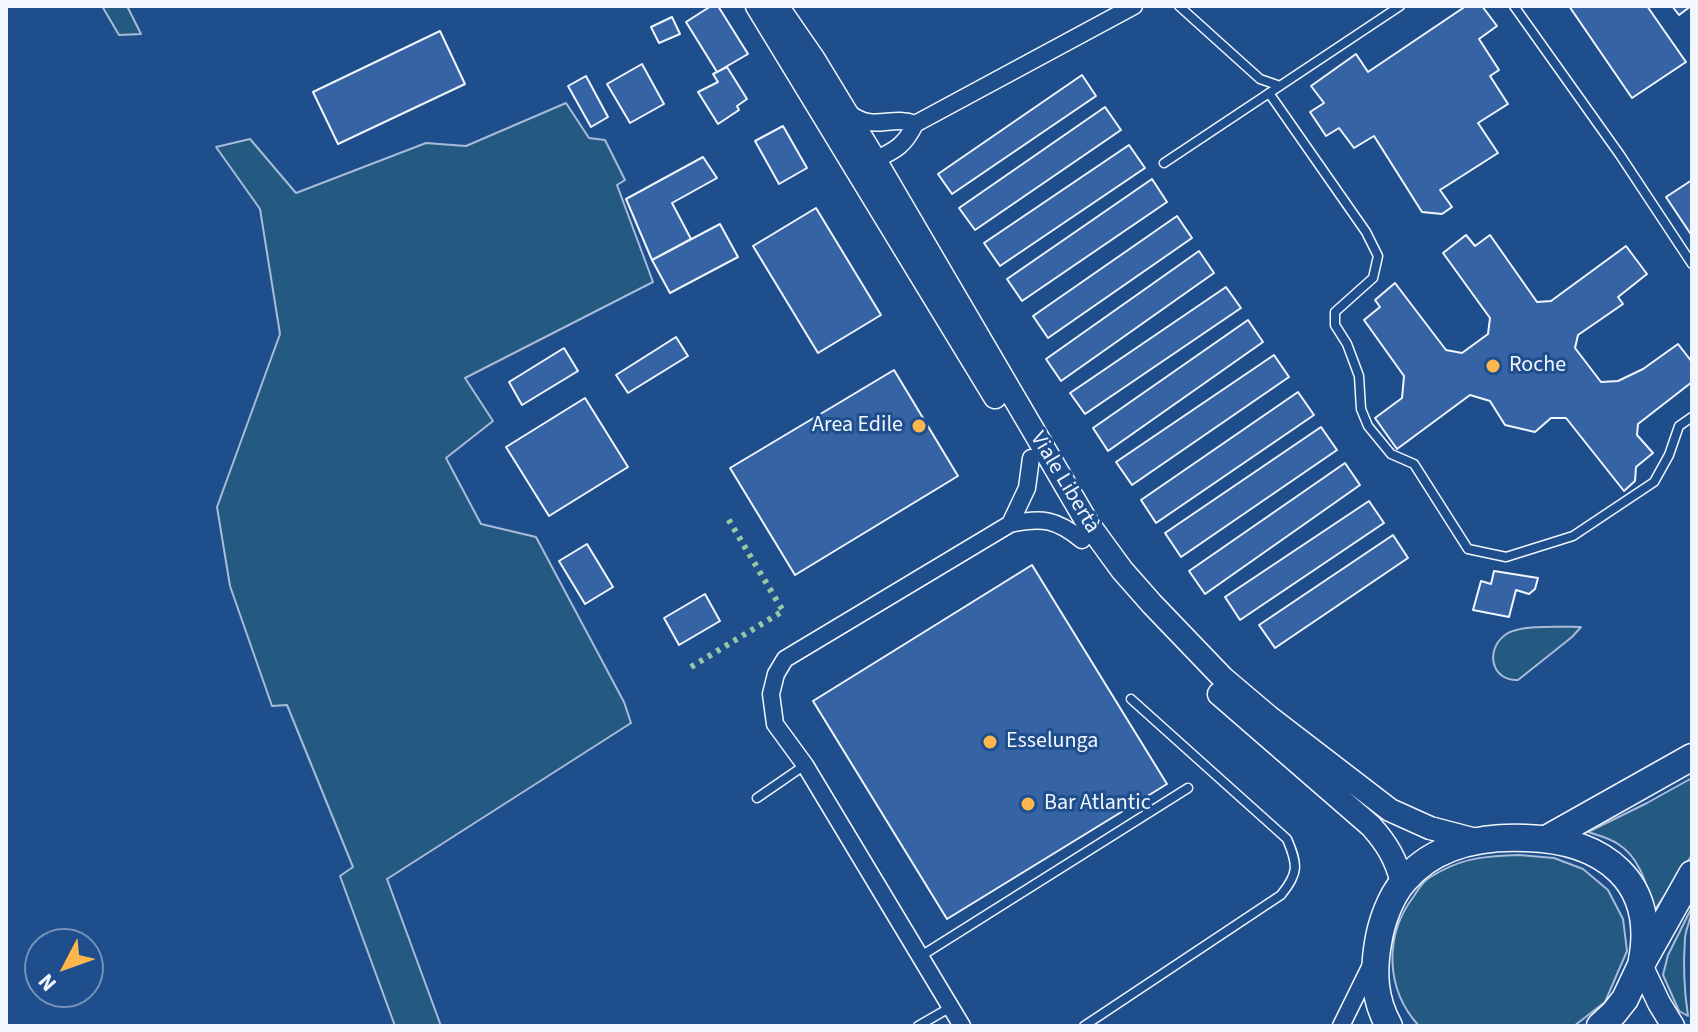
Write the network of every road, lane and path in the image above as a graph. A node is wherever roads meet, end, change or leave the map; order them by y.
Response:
1 (757, 6) edge
2 (777, 6) edge
3 (1134, 6) edge
4 (1179, 6) edge
5 (1400, 6) edge
6 (1514, 6) edge
7 (1280, 86) junction
8 (1269, 93) junction
9 (846, 112) junction
10 (915, 124) junction
11 (875, 160) junction
12 (1164, 163) dead end
13 (1692, 264) edge
14 (1692, 417) edge
15 (1031, 458) junction
16 (1010, 524) junction
17 (1082, 540) junction
18 (1131, 699) dead end
19 (1692, 757) edge
20 (805, 765) junction
21 (1188, 788) dead end
22 (757, 798) dead end
23 (1548, 838) junction
24 (1476, 840) junction
25 (1692, 874) edge
26 (1402, 883) junction
27 (1376, 954) junction
28 (920, 956) junction
29 (1641, 965) junction
30 (1378, 998) junction
31 (951, 1007) junction
32 (918, 1026) edge
33 (962, 1026) edge
34 (1084, 1026) edge
35 (1341, 1026) edge
36 (1369, 1026) edge
37 (1389, 1026) edge
38 (1600, 1026) edge
39 (1673, 1026) edge

1 - 15 main road, Viale Libertà
2 - 9 main road, Viale Libertà
3 - 10 street
4 - 7 lane
5 - 7 lane
6 - 13 lane
7 - 8 lane
8 - 12 lane
8 - 14 lane
9 - 10 street
9 - 11 main road, Viale Libertà
10 - 11 street
11 - 24 main road, Viale Libertà
15 - 16 street
15 - 17 main road, Viale Libertà
16 - 17 street
16 - 20 street
17 - 26 main road, Viale Libertà
18 - 34 lane
19 - 23 main road
20 - 22 lane
20 - 28 street
21 - 28 lane
23 - 24 main road
23 - 29 main road
24 - 26 main road
25 - 29 main road
26 - 27 main road
27 - 30 main road
27 - 35 street
28 - 31 street
29 - 38 main road
29 - 39 main road
30 - 36 main road
30 - 37 main road
31 - 32 lane
31 - 33 street

